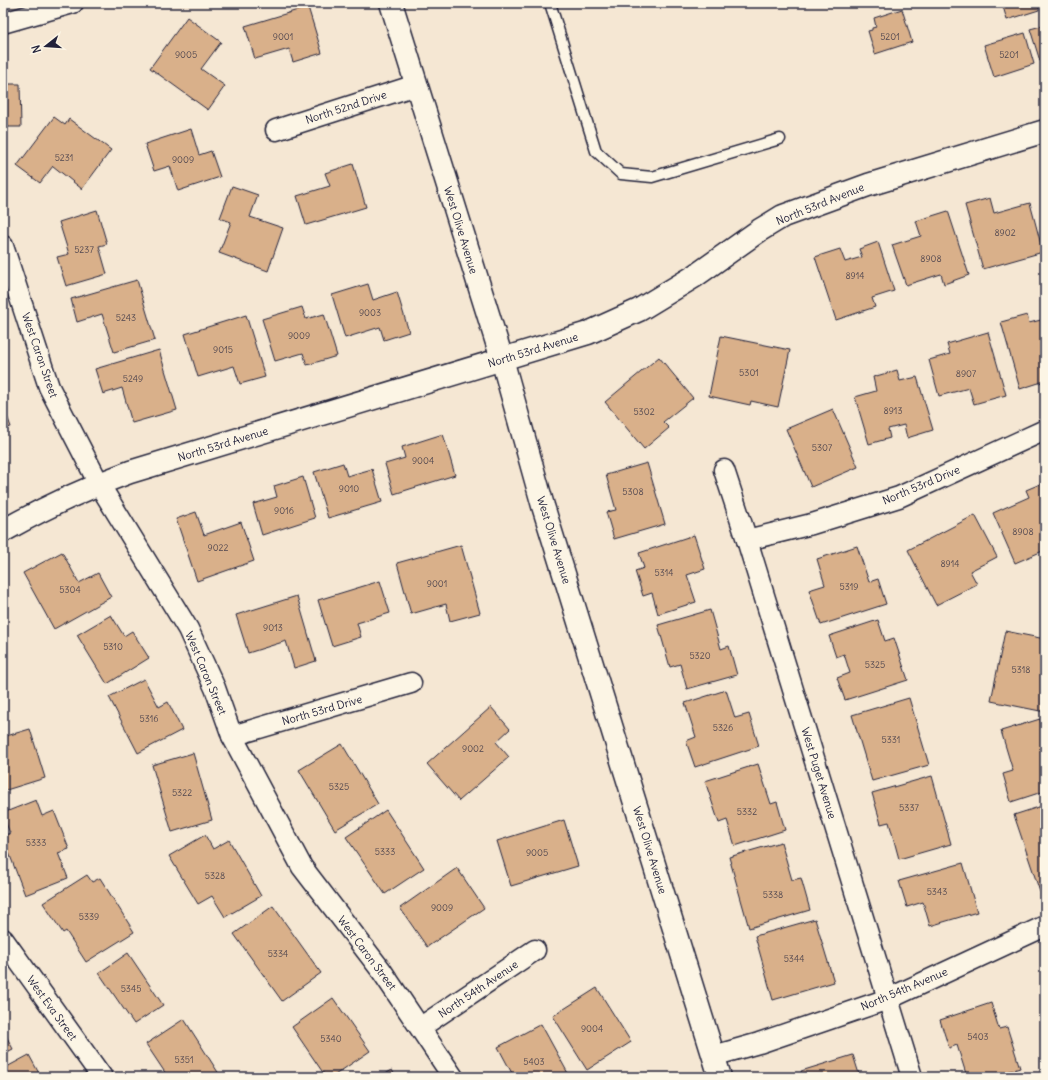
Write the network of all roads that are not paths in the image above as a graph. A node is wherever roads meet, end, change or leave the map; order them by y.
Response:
1 (73, 3) edge
2 (391, 3) edge
3 (550, 3) edge
4 (3, 23) edge
5 (416, 85) junction
6 (276, 130) dead end
7 (1045, 132) edge
8 (780, 139) dead end
9 (3, 246) edge
10 (502, 359) junction
11 (1045, 430) edge
12 (724, 470) dead end
13 (99, 484) junction
14 (3, 531) edge
15 (747, 540) junction
16 (411, 684) dead end
17 (232, 736) junction
18 (1045, 926) edge
19 (3, 939) edge
20 (534, 950) dead end
21 (888, 999) junction
22 (421, 1027) junction
23 (714, 1056) junction
24 (102, 1077) edge
25 (453, 1077) edge
26 (720, 1077) edge
27 (912, 1077) edge

1 - 4 street
2 - 5 main road, West Olive Avenue
3 - 8 lane
5 - 6 street, North 52nd Drive
5 - 10 main road, West Olive Avenue
7 - 10 main road, North 53rd Avenue
9 - 13 street, West Caron Street
10 - 13 main road, North 53rd Avenue
10 - 23 main road, West Olive Avenue
11 - 15 street, North 53rd Drive
12 - 15 street, West Puget Avenue
13 - 14 main road, North 53rd Avenue
13 - 17 street, West Caron Street
15 - 21 street, West Puget Avenue
16 - 17 street, North 53rd Drive
17 - 22 street, West Caron Street
18 - 21 street, North 54th Avenue
19 - 24 street, West Eva Street
20 - 22 street, North 54th Avenue
21 - 23 street, North 54th Avenue
21 - 27 street, West Puget Avenue
22 - 25 street, West Caron Street
23 - 26 main road, West Olive Avenue

